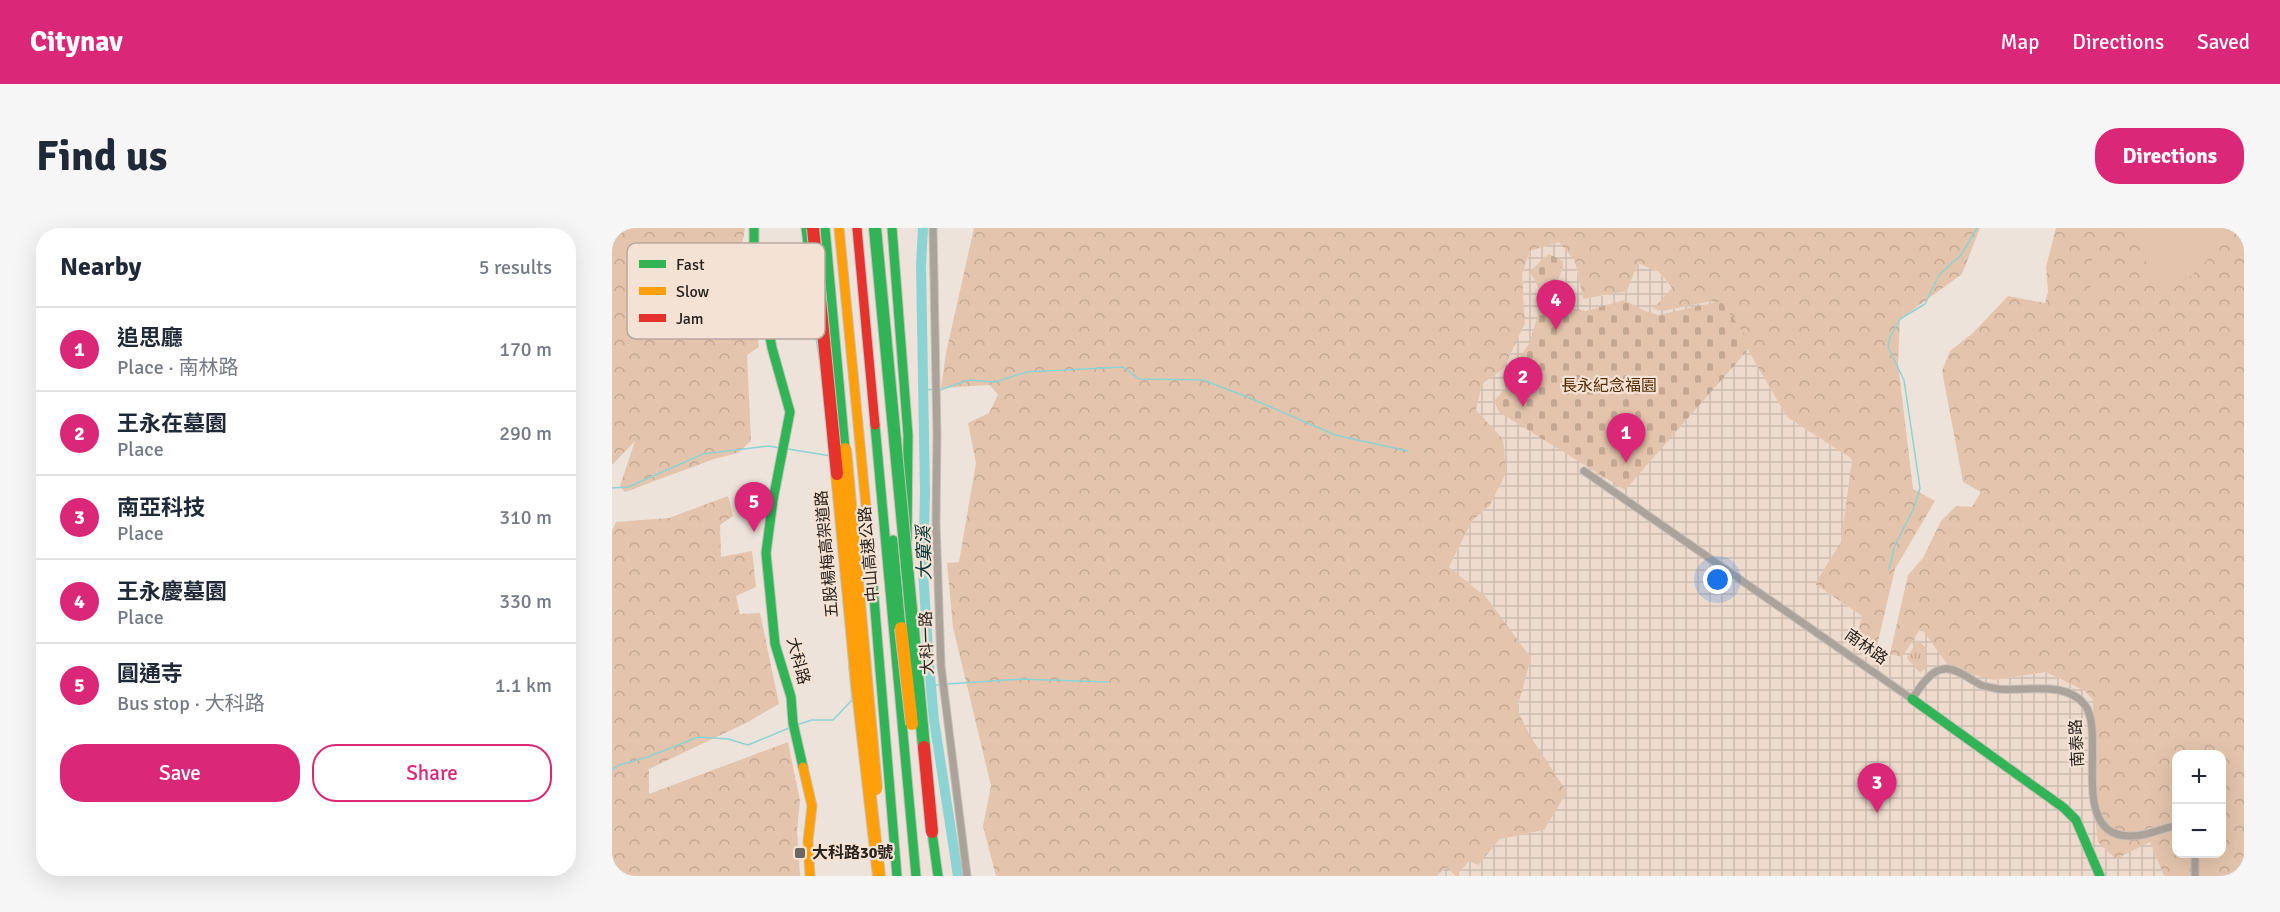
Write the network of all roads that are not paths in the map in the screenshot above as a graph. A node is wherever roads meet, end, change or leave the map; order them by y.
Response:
1 (806, 228) edge
2 (813, 228) edge
3 (825, 228) edge
4 (839, 228) edge
5 (857, 228) edge
6 (863, 228) edge
7 (875, 228) edge
8 (892, 228) edge
9 (933, 228) edge
10 (808, 243) edge
11 (814, 243) edge
12 (770, 339) edge
13 (819, 339) edge
14 (823, 339) edge
15 (1584, 471) dead end
16 (1912, 699) junction
17 (883, 711) junction
18 (905, 758) junction
19 (2172, 827) edge
20 (932, 832) junction
21 (2195, 858) edge
22 (810, 876) edge
23 (880, 876) edge
24 (897, 876) edge
25 (916, 876) edge
26 (938, 876) edge
27 (967, 876) edge
28 (2100, 876) edge
29 (2195, 876) edge

1 - 10 main road
2 - 11 main road, 五股楊梅高架道路, bridge
3 - 23 main road, bridge
4 - 17 main road, 中山高速公路
5 - 18 main road, 中山高速公路
6 - 20 main road, bridge
7 - 20 main road, bridge
8 - 18 main road
9 - 27 street, 大科一路
12 - 22 main road, 大科路
13 - 17 main road
14 - 23 main road, 五股楊梅高架道路, bridge
15 - 16 street, 南林路
16 - 19 street, 南泰路
16 - 28 main road, 南林路
17 - 24 main road, 中山高速公路
18 - 25 main road, 中山高速公路
20 - 26 main road
21 - 29 street

